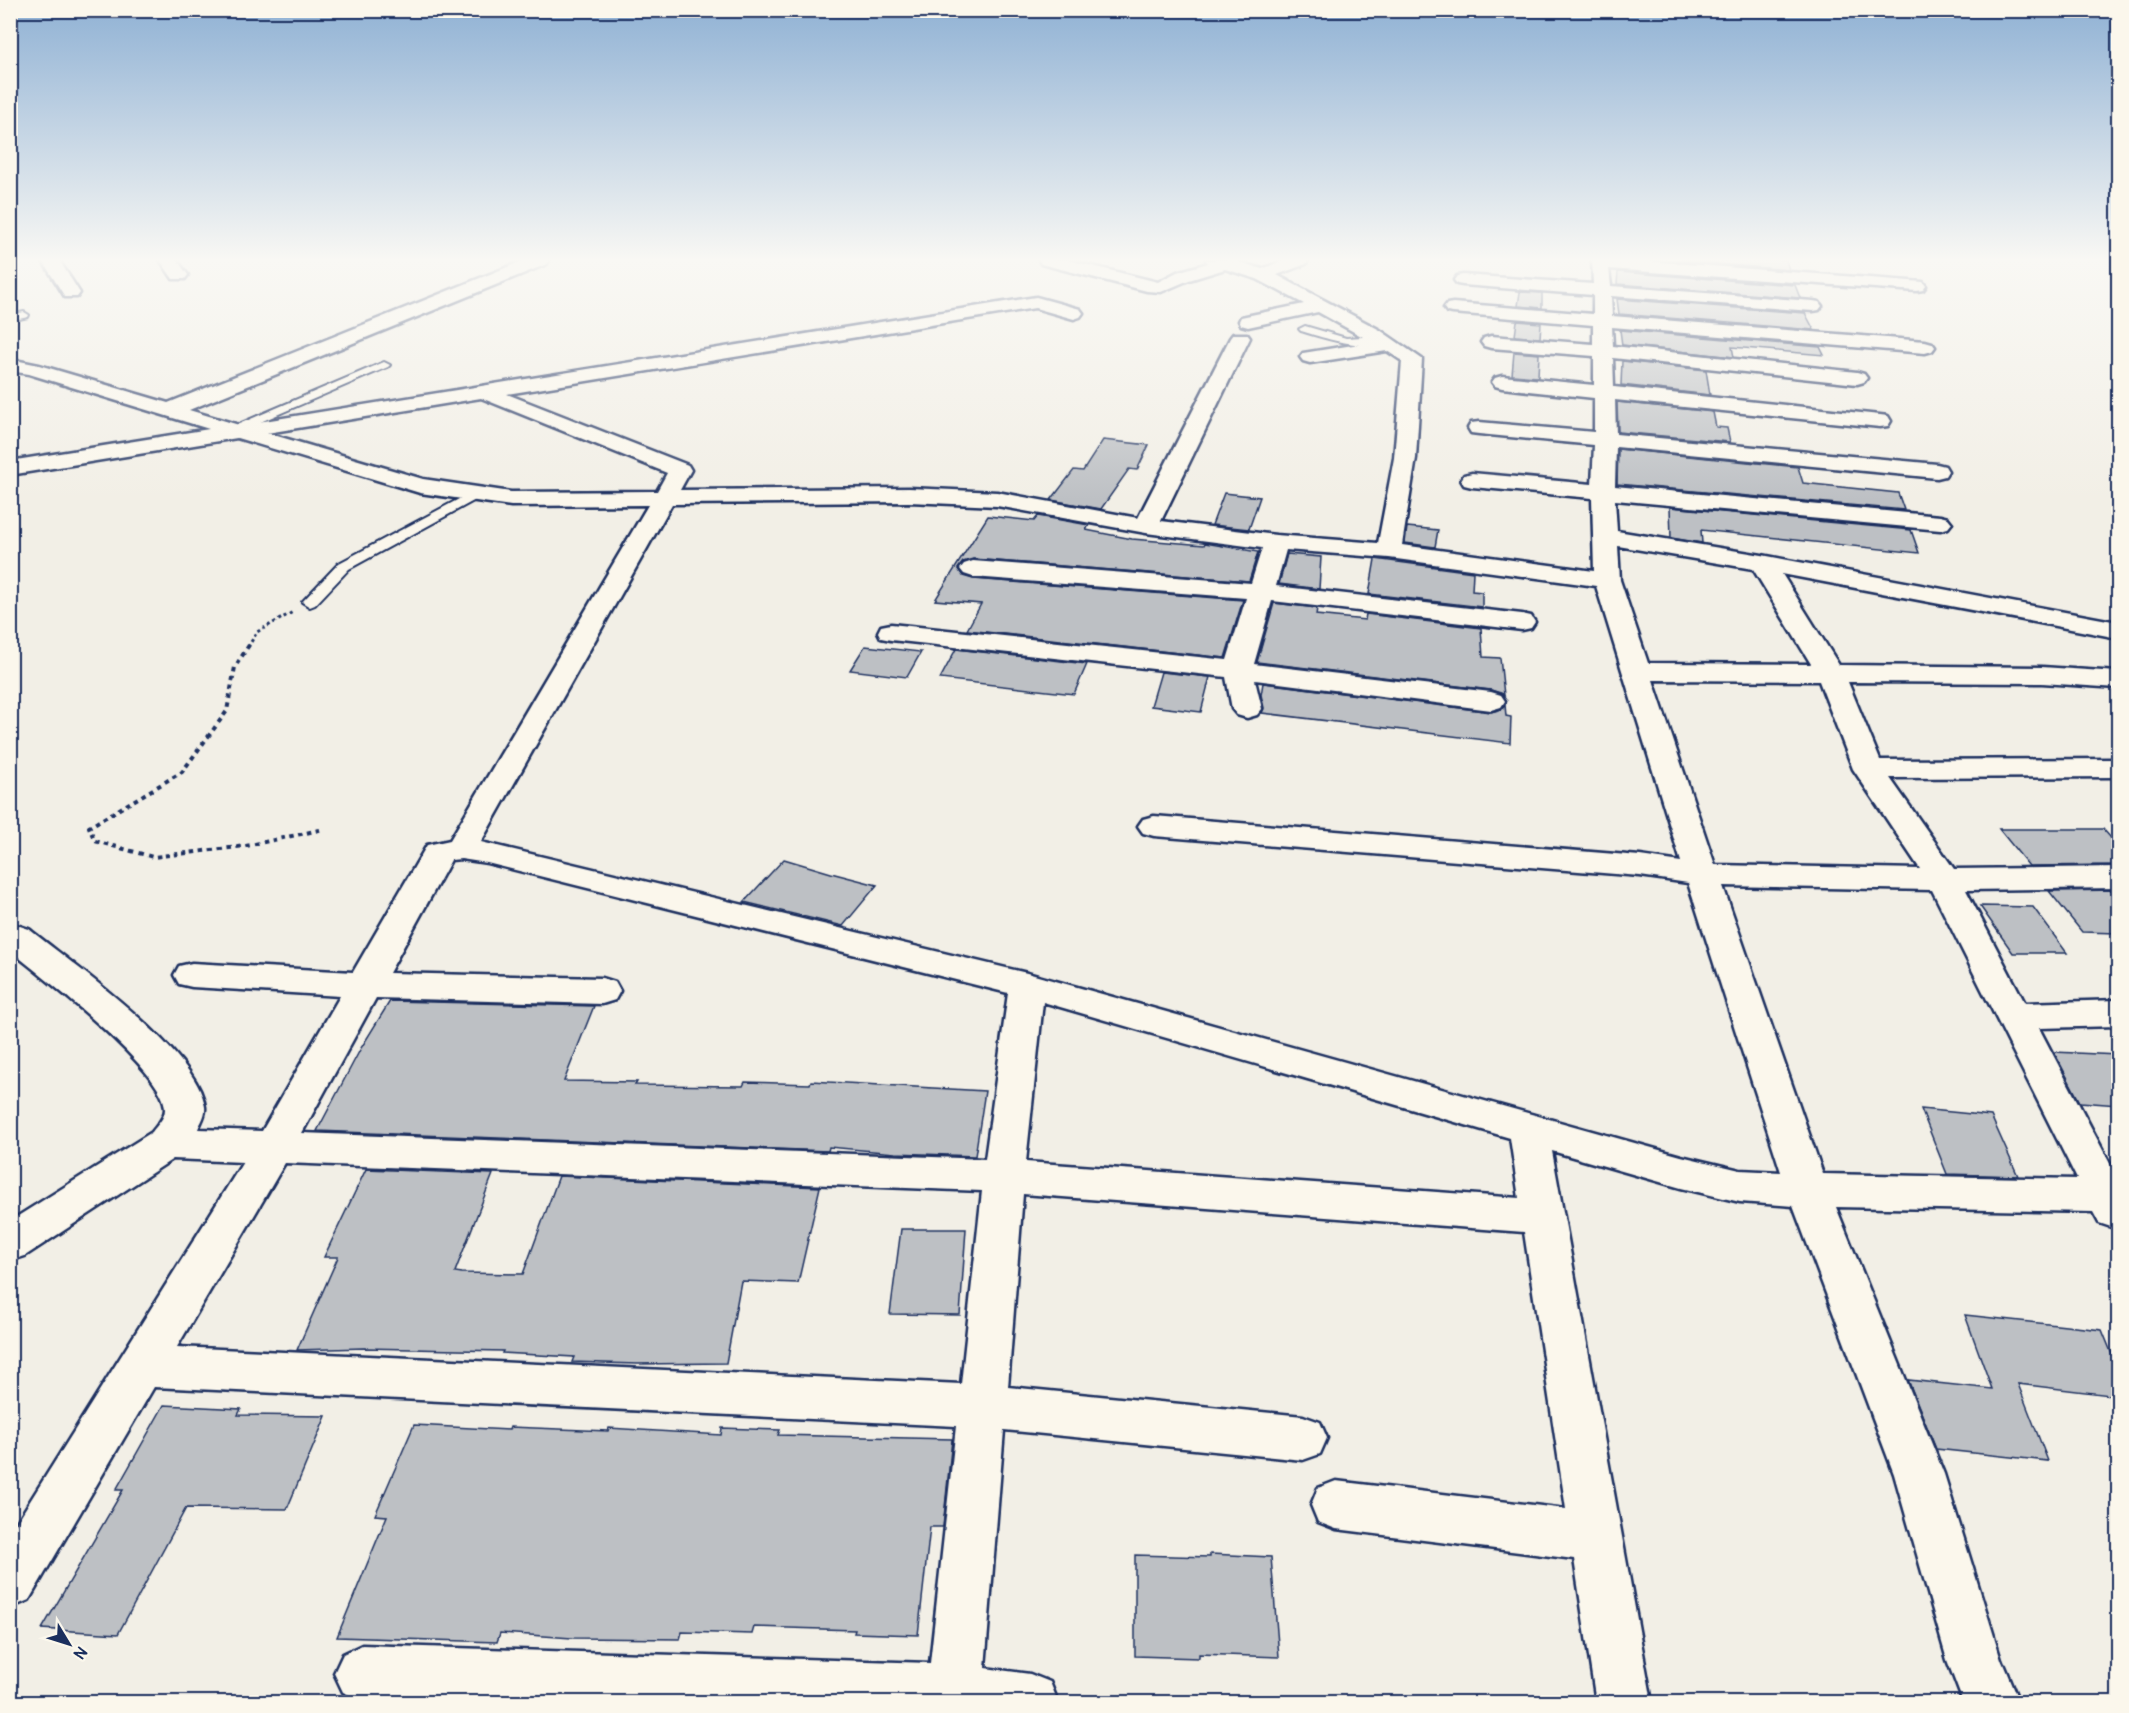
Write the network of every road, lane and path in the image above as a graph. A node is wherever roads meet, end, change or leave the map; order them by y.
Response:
1 (343, 340) edge
2 (803, 340) edge
3 (908, 340) edge
4 (1239, 340) edge
5 (1341, 340) edge
6 (1381, 340) edge
7 (1496, 340) edge
8 (1603, 340) edge
9 (1737, 340) edge
10 (1879, 340) edge
11 (1385, 342) junction
12 (1491, 342) dead end
13 (1925, 347) dead end
14 (1310, 357) dead end
15 (384, 365) dead end
16 (18, 369) edge
17 (1857, 378) dead end
18 (1502, 382) dead end
19 (484, 392) junction
20 (1604, 393) junction
21 (513, 404) junction
22 (170, 410) junction
23 (1880, 421) dead end
24 (1479, 428) dead end
25 (237, 430) junction
26 (1605, 441) junction
27 (276, 442) junction
28 (10, 468) edge
29 (1936, 471) dead end
30 (1472, 480) dead end
31 (10, 484) edge
32 (1603, 491) junction
33 (474, 495) junction
34 (666, 497) junction
35 (1940, 523) dead end
36 (1146, 526) junction
37 (1606, 537) junction
38 (1276, 542) junction
39 (1389, 551) junction
40 (1762, 563) junction
41 (973, 569) dead end
42 (1607, 580) junction
43 (1262, 592) junction
44 (310, 602) joint
45 (1522, 622) dead end
46 (2115, 627) edge
47 (891, 632) dead end
48 (1238, 670) junction
49 (1636, 671) junction
50 (1830, 672) junction
51 (2118, 680) edge
52 (1491, 701) dead end
53 (1247, 709) dead end
54 (2118, 768) edge
55 (1868, 769) junction
56 (1154, 826) dead end
57 (324, 829) dead end
58 (461, 849) junction
59 (1702, 875) junction
60 (2118, 877) edge
61 (1944, 880) junction
62 (17, 938) dead end
63 (192, 975) dead end
64 (364, 984) junction
65 (1027, 985) junction
66 (602, 991) dead end
67 (2118, 1013) edge
68 (2013, 1016) junction
69 (1528, 1127) junction
70 (166, 1143) junction
71 (274, 1146) junction
72 (1004, 1176) junction
73 (1808, 1190) junction
74 (2114, 1203) edge
75 (1544, 1217) junction
76 (10, 1244) edge
77 (140, 1366) junction
78 (981, 1406) junction
79 (1303, 1438) dead end
80 (1336, 1504) dead end
81 (1597, 1537) junction
82 (10, 1582) edge
83 (362, 1673) dead end
84 (954, 1697) edge
85 (1030, 1702) edge
86 (1624, 1702) edge
87 (1991, 1702) edge

1 - 22 street
2 - 19 street
3 - 21 street
4 - 36 street
5 - 11 lane
6 - 11 street
7 - 12 street
8 - 20 street
9 - 17 street
10 - 13 street
11 - 14 street
11 - 39 street
15 - 25 lane
16 - 22 street
18 - 20 street
19 - 21 street
19 - 25 street
20 - 23 street
20 - 26 street
21 - 27 street
21 - 34 street
22 - 25 street
24 - 26 street
25 - 27 street
25 - 28 street
26 - 29 street
26 - 32 street
27 - 31 street
27 - 33 street
30 - 32 street
32 - 35 street
32 - 37 street
33 - 34 street
33 - 44 lane
34 - 36 street
34 - 58 street
36 - 38 street
37 - 40 street
37 - 42 street
38 - 39 street
38 - 43 street
39 - 42 street
40 - 46 street
40 - 50 street
41 - 43 street
42 - 49 street
43 - 45 street
43 - 48 street
44 - 57 path
47 - 48 street
48 - 52 street
48 - 53 street
49 - 50 street
49 - 59 street
50 - 51 street
50 - 55 street
54 - 55 street
55 - 61 street
56 - 59 street
58 - 64 street
58 - 65 street
59 - 61 street
59 - 73 street
60 - 61 street
61 - 68 street
62 - 70 street
63 - 64 street
64 - 66 street
64 - 71 street
65 - 69 street
65 - 72 street
67 - 68 street
68 - 74 street
69 - 73 street
69 - 75 street
70 - 71 street
70 - 76 street
71 - 72 street
71 - 77 street
72 - 75 street
72 - 78 street
73 - 74 street
73 - 87 street
75 - 81 street
77 - 78 street
77 - 82 street
78 - 79 street
78 - 84 street
80 - 81 street
81 - 86 street
83 - 84 street
84 - 85 street

